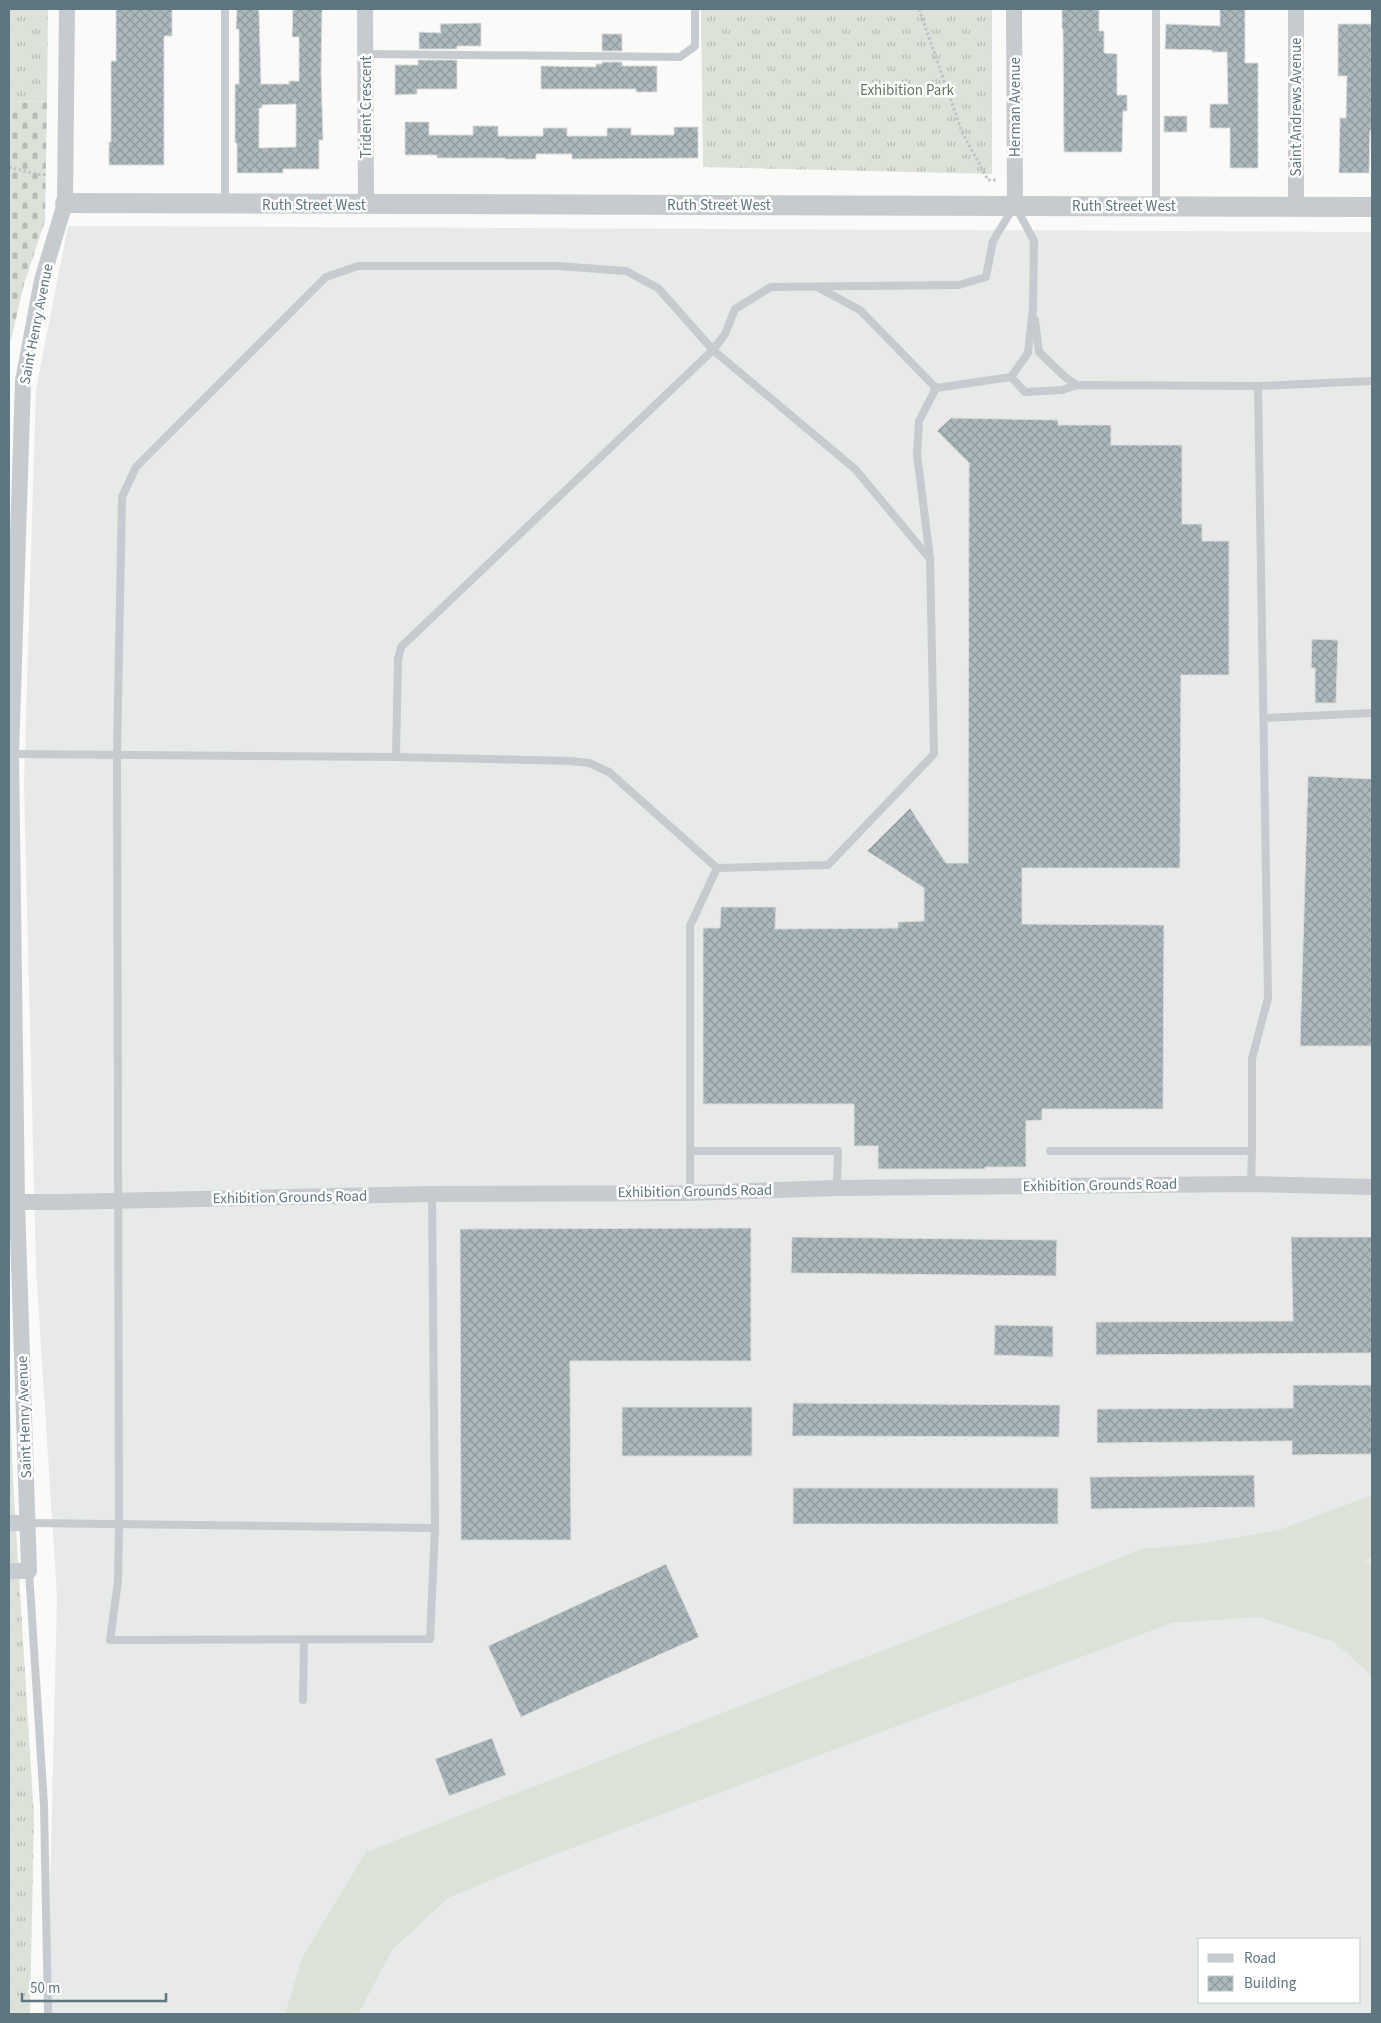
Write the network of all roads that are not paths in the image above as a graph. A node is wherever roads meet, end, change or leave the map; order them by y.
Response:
1 (67, 9) edge
2 (225, 9) edge
3 (365, 9) edge
4 (695, 9) edge
5 (1014, 9) edge
6 (1156, 9) edge
7 (1296, 9) edge
8 (366, 54) junction
9 (65, 203) junction
10 (225, 204) junction
11 (366, 205) junction
12 (1015, 205) junction
13 (1296, 206) junction
14 (1156, 207) junction
15 (1372, 207) edge
16 (817, 287) junction
17 (1033, 308) junction
18 (713, 350) junction
19 (1011, 377) junction
20 (1372, 381) edge
21 (1078, 385) junction
22 (1258, 386) junction
23 (936, 388) junction
24 (930, 559) junction
25 (1372, 714) edge
26 (1265, 718) junction
27 (11, 754) junction
28 (117, 754) junction
29 (396, 757) junction
30 (717, 868) junction
31 (690, 1151) junction
32 (1050, 1151) dead end
33 (1252, 1151) junction
34 (1251, 1184) junction
35 (1372, 1187) edge
36 (837, 1188) junction
37 (690, 1192) junction
38 (432, 1194) junction
39 (120, 1200) junction
40 (17, 1202) junction
41 (9, 1523) edge
42 (28, 1523) junction
43 (120, 1525) junction
44 (435, 1528) junction
45 (9, 1571) edge
46 (29, 1571) junction
47 (304, 1640) junction
48 (303, 1700) dead end
49 (48, 2014) edge

1 - 9 street, Saint Henry Avenue
2 - 10 lane
3 - 8 street, Trident Crescent
4 - 8 lane
5 - 12 street, Herman Avenue
6 - 14 lane
7 - 13 street, Saint Andrews Avenue
8 - 11 street, Trident Crescent
9 - 10 street, Ruth Street West
9 - 27 street, Saint Henry Avenue
10 - 11 street, Ruth Street West
11 - 12 street, Ruth Street West
12 - 14 street, Ruth Street West
12 - 16 lane
12 - 17 lane
13 - 14 street, Ruth Street West
13 - 15 street, Ruth Street West
16 - 18 lane
16 - 23 lane
17 - 19 lane
17 - 21 lane
18 - 24 lane
18 - 28 lane
18 - 29 lane
19 - 21 lane
19 - 23 lane
20 - 22 lane
21 - 22 lane
22 - 26 lane
23 - 24 lane
24 - 30 lane
25 - 26 lane
26 - 33 lane
27 - 28 lane
27 - 40 street, Saint Henry Avenue
28 - 29 lane
28 - 39 lane
29 - 30 lane
30 - 31 lane
31 - 36 lane
31 - 37 lane
32 - 33 lane
33 - 34 lane
34 - 35 street, Exhibition Grounds Road
34 - 36 street, Exhibition Grounds Road
36 - 37 street, Exhibition Grounds Road
37 - 38 street, Exhibition Grounds Road
38 - 39 street, Exhibition Grounds Road
38 - 44 lane
39 - 40 street, Exhibition Grounds Road
39 - 43 lane
40 - 42 street, Saint Henry Avenue
41 - 42 street
42 - 43 lane
42 - 46 street, Saint Henry Avenue
43 - 44 lane
43 - 47 lane
44 - 47 lane
45 - 46 street
46 - 49 lane
47 - 48 lane

